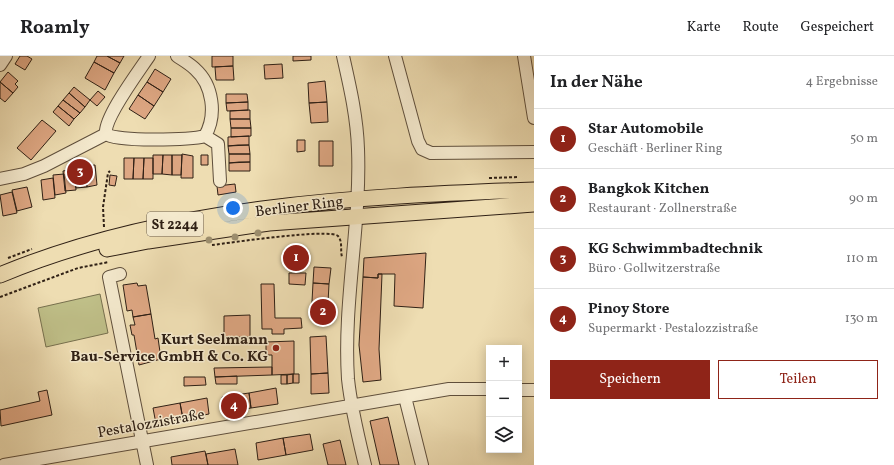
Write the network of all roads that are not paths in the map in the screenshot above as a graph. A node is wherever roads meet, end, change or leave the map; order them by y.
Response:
1 (6, 56) edge
2 (149, 56) edge
3 (177, 56) edge
4 (343, 56) edge
5 (395, 56) edge
6 (524, 56) edge
7 (0, 65) edge
8 (534, 118) edge
9 (106, 134) junction
10 (205, 136) junction
11 (534, 152) edge
12 (0, 179) edge
13 (220, 180) dead end
14 (534, 190) edge
15 (356, 199) junction
16 (534, 204) edge
17 (355, 217) junction
18 (120, 274) dead end
19 (0, 275) edge
20 (0, 285) edge
21 (486, 389) edge
22 (522, 390) edge
23 (534, 390) edge
24 (405, 397) junction
25 (351, 406) junction
26 (142, 441) junction
27 (50, 461) edge
28 (4, 465) edge
29 (147, 465) edge
30 (365, 465) edge
31 (422, 465) edge

1 - 7 street
2 - 9 street
3 - 10 street
4 - 15 street
5 - 11 street
6 - 8 street
9 - 10 street
9 - 12 street
10 - 13 street
14 - 15 main road, Berliner Ring / St 2244
15 - 17 street
15 - 19 main road, Berliner Ring / St 2244
16 - 17 main road, Berliner Ring / St 2244
17 - 20 main road, Berliner Ring / St 2244
17 - 25 street
18 - 26 street
21 - 24 street, Pestalozzistraße
22 - 23 street
24 - 25 street, Pestalozzistraße
24 - 31 street
25 - 26 street, Pestalozzistraße
25 - 30 street
26 - 27 street, Pestalozzistraße
26 - 29 street
27 - 28 street, Pestalozzistraße

